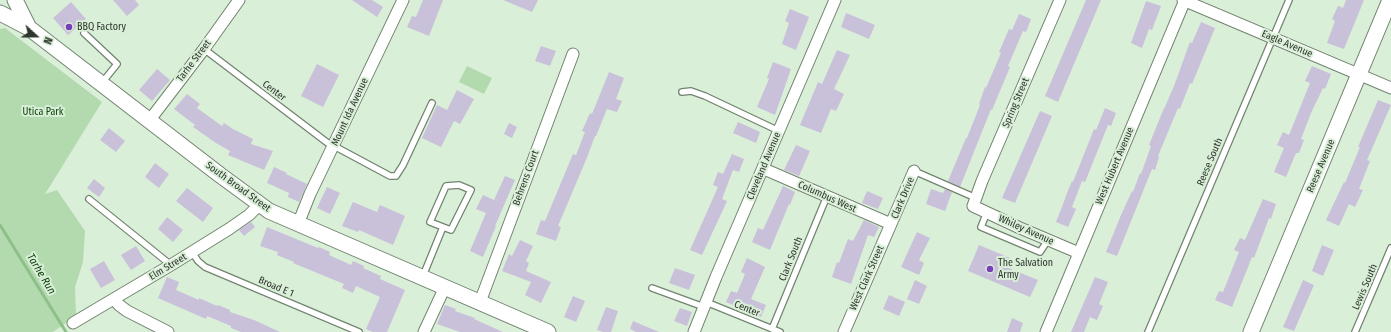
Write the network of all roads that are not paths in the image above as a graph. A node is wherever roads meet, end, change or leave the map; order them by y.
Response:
1 (15, 0) edge
2 (239, 0) edge
3 (403, 0) edge
4 (835, 0) edge
5 (1060, 0) edge
6 (1184, 0) edge
7 (1289, 0) edge
8 (1390, 0) edge
9 (0, 13) edge
10 (29, 28) junction
11 (84, 33) dead end
12 (1273, 37) junction
13 (204, 49) junction
14 (573, 54) dead end
15 (1359, 75) junction
16 (101, 84) junction
17 (1391, 88) edge
18 (682, 92) dead end
19 (432, 103) dead end
20 (149, 121) junction
21 (780, 131) junction
22 (334, 147) junction
23 (764, 169) junction
24 (914, 171) joint
25 (827, 196) junction
26 (89, 199) dead end
27 (975, 202) junction
28 (259, 205) junction
29 (987, 212) junction
30 (298, 224) junction
31 (891, 224) junction
32 (443, 227) junction
33 (1048, 240) junction
34 (1391, 248) edge
35 (192, 252) junction
36 (1079, 253) junction
37 (171, 265) junction
38 (422, 277) junction
39 (445, 287) junction
40 (652, 288) dead end
41 (114, 299) junction
42 (480, 302) junction
43 (705, 305) junction
44 (73, 323) dead end
45 (772, 329) junction
46 (1255, 331) edge
47 (168, 332) edge
48 (359, 332) edge
49 (424, 332) edge
50 (548, 332) edge
51 (694, 332) edge
52 (780, 332) edge
53 (844, 332) edge
54 (1046, 332) edge
55 (1148, 332) edge
56 (1356, 332) edge

1 - 10 street
2 - 13 street, Tarhe Street
3 - 22 street, Mount Ida Avenue
4 - 21 street, Cleveland Avenue
5 - 27 street, Spring Street
6 - 12 street, Eagle Avenue
6 - 36 street, West Hubert Avenue
7 - 12 lane, Reese South
8 - 15 street, Reese Avenue
9 - 10 street, South Broad Street
10 - 16 street, South Broad Street
11 - 16 lane
12 - 15 street, Eagle Avenue
12 - 55 lane, Reese South
13 - 20 street, Tarhe Street
13 - 22 lane, Center
14 - 42 street, Behrens Court
15 - 17 street, Eagle Avenue
15 - 46 street, Reese Avenue
16 - 20 street, South Broad Street
18 - 21 lane
19 - 22 lane, Center
20 - 28 street, South Broad Street
21 - 23 street, Cleveland Avenue
22 - 30 street, Mount Ida Avenue
23 - 25 street, Columbus West
23 - 43 street, Cleveland Avenue
24 - 27 lane
24 - 31 street, Clark Drive
25 - 31 street, Columbus West
25 - 45 lane, Clark South
26 - 37 lane
27 - 29 street, Whiley Avenue
28 - 30 street, South Broad Street
28 - 35 street, Elm Street
29 - 33 street, Whiley Avenue
29 - 33 lane
30 - 38 street, South Broad Street
31 - 53 street, West Clark Street
32 - 32 lane
32 - 38 lane
33 - 36 street, Whiley Avenue
34 - 56 lane, Lewis South
35 - 37 street, Elm Street
35 - 48 lane, Broad E 1
36 - 54 street, West Hubert Avenue
37 - 41 street, Elm Street
38 - 39 street, South Broad Street
39 - 42 street, South Broad Street
39 - 49 street
40 - 43 lane, Center
41 - 44 street, Elm Street
41 - 47 street
42 - 50 street, South Broad Street
43 - 45 lane, Center
43 - 51 street, Cleveland Avenue
45 - 52 lane, Center

